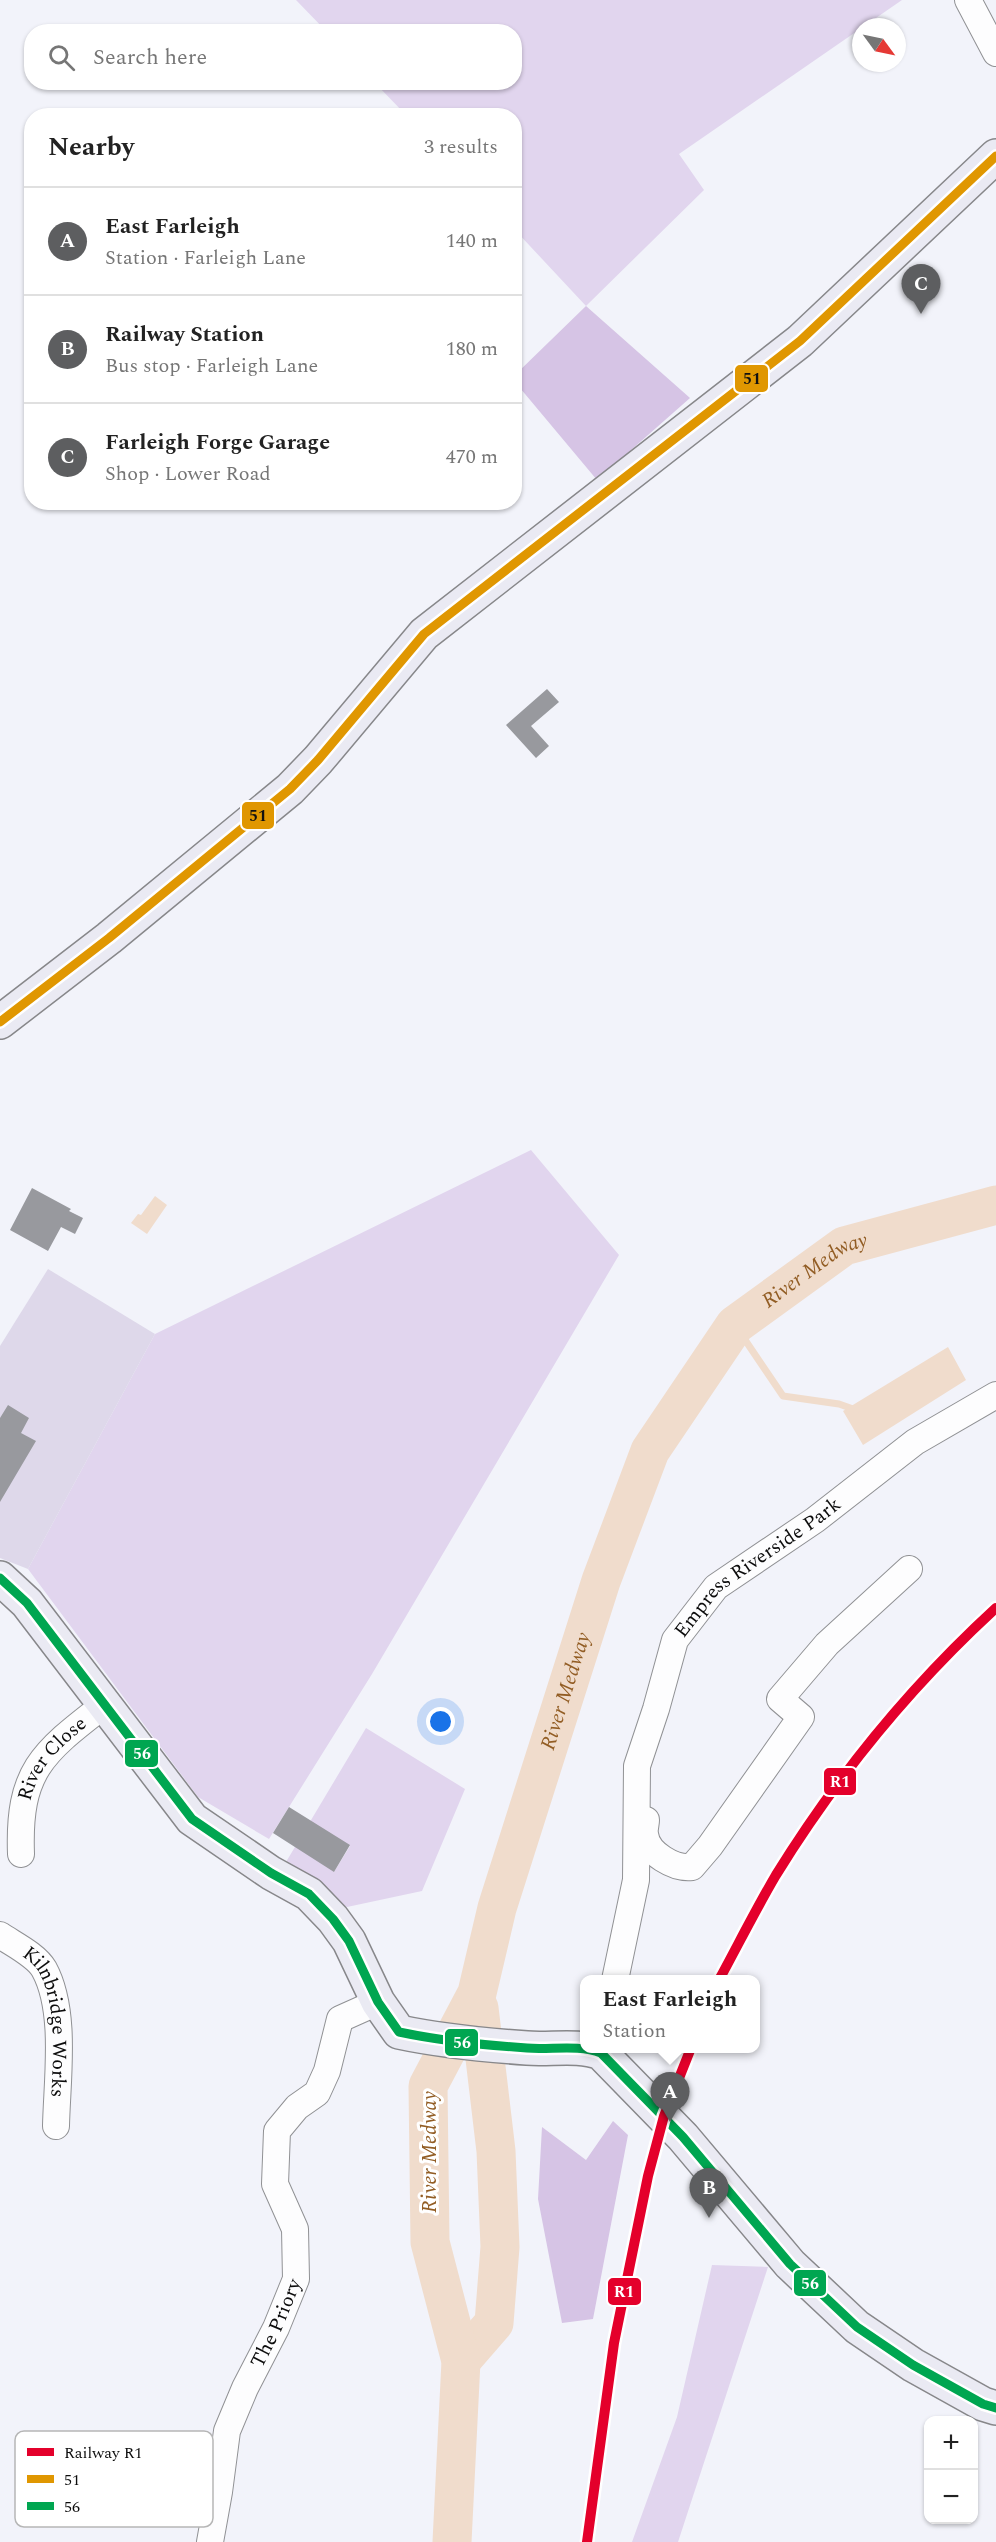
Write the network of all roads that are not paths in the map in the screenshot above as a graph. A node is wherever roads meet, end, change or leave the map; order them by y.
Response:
1 (968, 0) edge
2 (996, 53) edge
3 (996, 156) edge
4 (0, 1022) edge
5 (996, 1395) edge
6 (909, 1569) dead end
7 (0, 1578) edge
8 (104, 1705) junction
9 (637, 1766) junction
10 (10, 1821) edge
11 (21, 1854) dead end
12 (0, 1935) edge
13 (616, 1975) edge
14 (384, 2012) junction
15 (580, 2049) edge
16 (603, 2053) edge
17 (56, 2126) dead end
18 (996, 2408) edge
19 (213, 2525) edge
20 (213, 2527) edge
21 (210, 2542) edge

1 - 2 street
3 - 4 street
5 - 9 street, Empress Riverside Park
6 - 9 street
7 - 8 street
8 - 10 street, River Close
8 - 14 street
9 - 13 street, Empress Riverside Park
10 - 11 street, River Close
12 - 17 street, Kilnbridge Works
14 - 15 street
14 - 19 street, The Priory
16 - 18 street
20 - 21 street, The Priory

